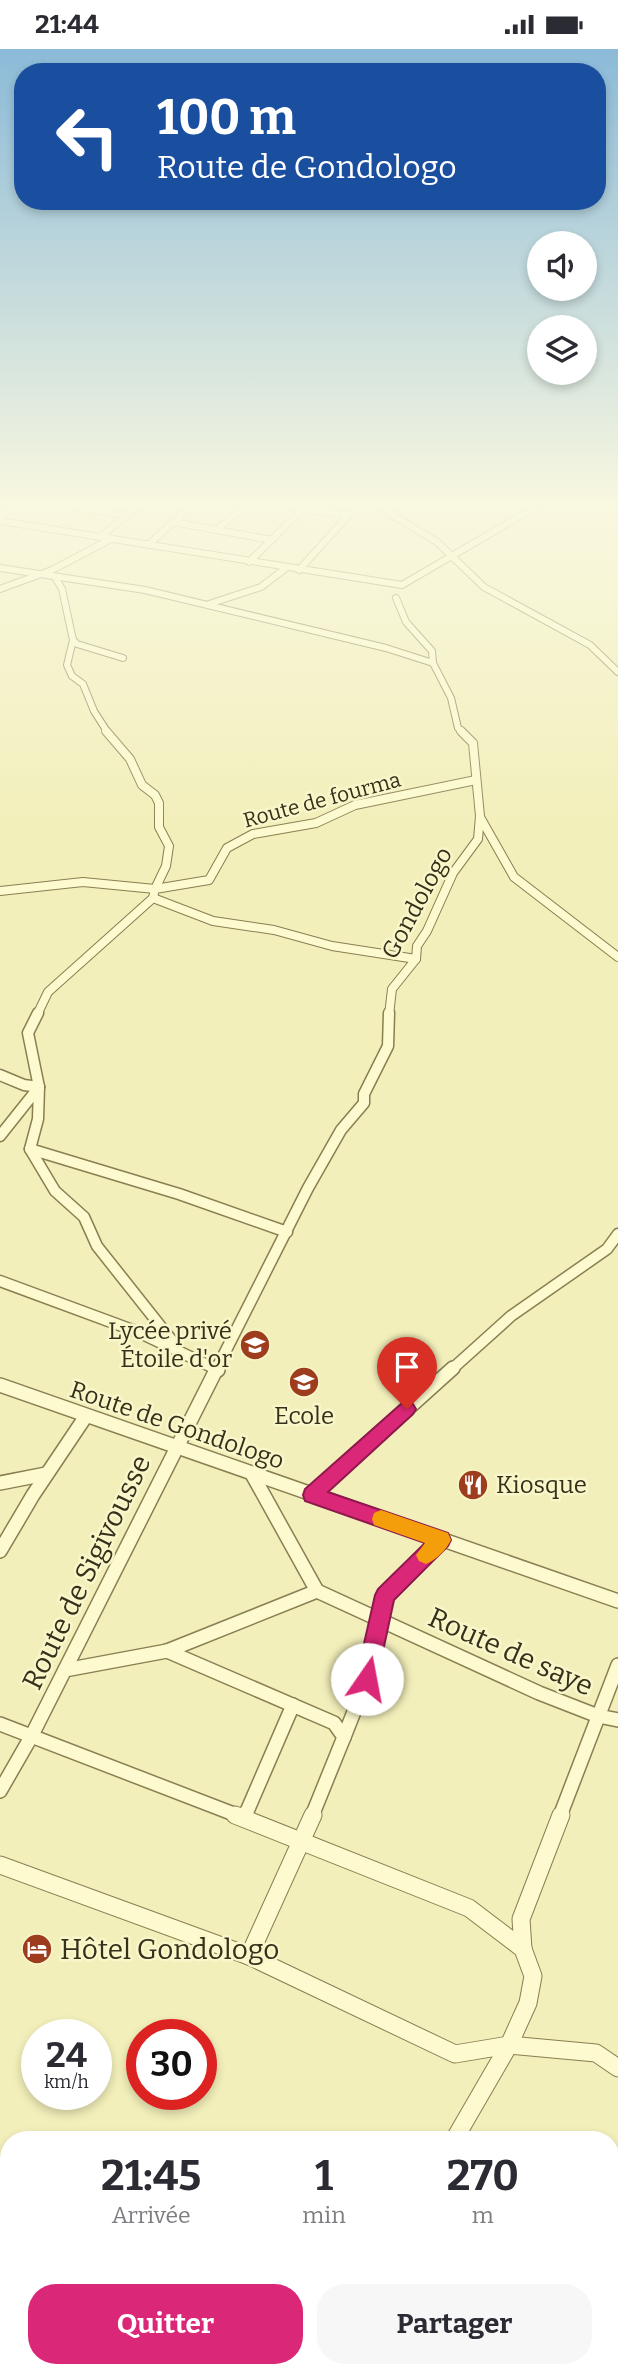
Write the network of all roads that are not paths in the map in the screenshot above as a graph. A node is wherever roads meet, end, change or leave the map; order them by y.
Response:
1 (68, 617) edge
2 (258, 617) edge
3 (404, 617) edge
4 (538, 617) edge
5 (73, 640) junction
6 (123, 658) dead end
7 (433, 663) junction
8 (618, 672) edge
9 (476, 779) junction
10 (480, 815) junction
11 (0, 891) edge
12 (154, 893) junction
13 (618, 957) edge
14 (416, 958) junction
15 (0, 1075) edge
16 (39, 1087) junction
17 (0, 1136) edge
18 (30, 1149) junction
19 (287, 1231) junction
20 (618, 1234) edge
21 (0, 1281) edge
22 (177, 1346) junction
23 (218, 1370) junction
24 (0, 1385) edge
25 (86, 1416) junction
26 (176, 1448) junction
27 (252, 1474) junction
28 (46, 1475) junction
29 (0, 1483) edge
30 (312, 1495) junction
31 (442, 1540) junction
32 (0, 1551) edge
33 (317, 1591) junction
34 (618, 1601) edge
35 (380, 1619) junction
36 (167, 1651) junction
37 (618, 1665) edge
38 (65, 1670) junction
39 (293, 1705) junction
40 (598, 1716) junction
41 (618, 1720) edge
42 (0, 1724) edge
43 (31, 1737) junction
44 (344, 1737) junction
45 (0, 1791) edge
46 (244, 1818) junction
47 (302, 1841) junction
48 (0, 1865) edge
49 (523, 1949) junction
50 (249, 1956) junction
51 (509, 2045) junction
52 (618, 2067) edge
53 (459, 2131) edge

1 - 5 street
2 - 7 street
3 - 7 street, Gondologo
4 - 8 street
5 - 6 street
5 - 12 street
7 - 9 street, Gondologo
9 - 10 street, Gondologo
9 - 12 street, Route de fourma
10 - 13 street
10 - 14 street, Gondologo
11 - 12 street
12 - 14 street
12 - 16 street
14 - 19 street, Gondologo
15 - 16 street
16 - 17 street
16 - 18 street
18 - 19 street
18 - 22 street
19 - 23 street, Gondologo
20 - 30 street
21 - 22 street
22 - 23 street
23 - 26 street, Gondologo
24 - 25 street, Route de Gondologo
25 - 26 street, Route de Gondologo
25 - 28 street
26 - 27 street, Route de Gondologo
26 - 38 street, Route de Sigivousse
27 - 30 street, Route de Gondologo
27 - 33 street
28 - 29 street
28 - 32 street
30 - 31 street, Route de Gondologo
31 - 34 street, Route de Gondologo
31 - 35 street
33 - 35 street, Route de saye
33 - 36 street
35 - 40 street, Route de saye
35 - 44 street
36 - 38 street
36 - 39 street
37 - 40 street
38 - 43 street, Route de Sigivousse
39 - 44 street
39 - 46 street
40 - 41 street, Route de saye
40 - 49 street
42 - 43 street
43 - 45 street, Route de Sigivousse
43 - 46 street
44 - 47 street
46 - 47 street
47 - 49 street
47 - 50 street
48 - 50 street
49 - 51 street
50 - 51 street
51 - 52 street
51 - 53 street

